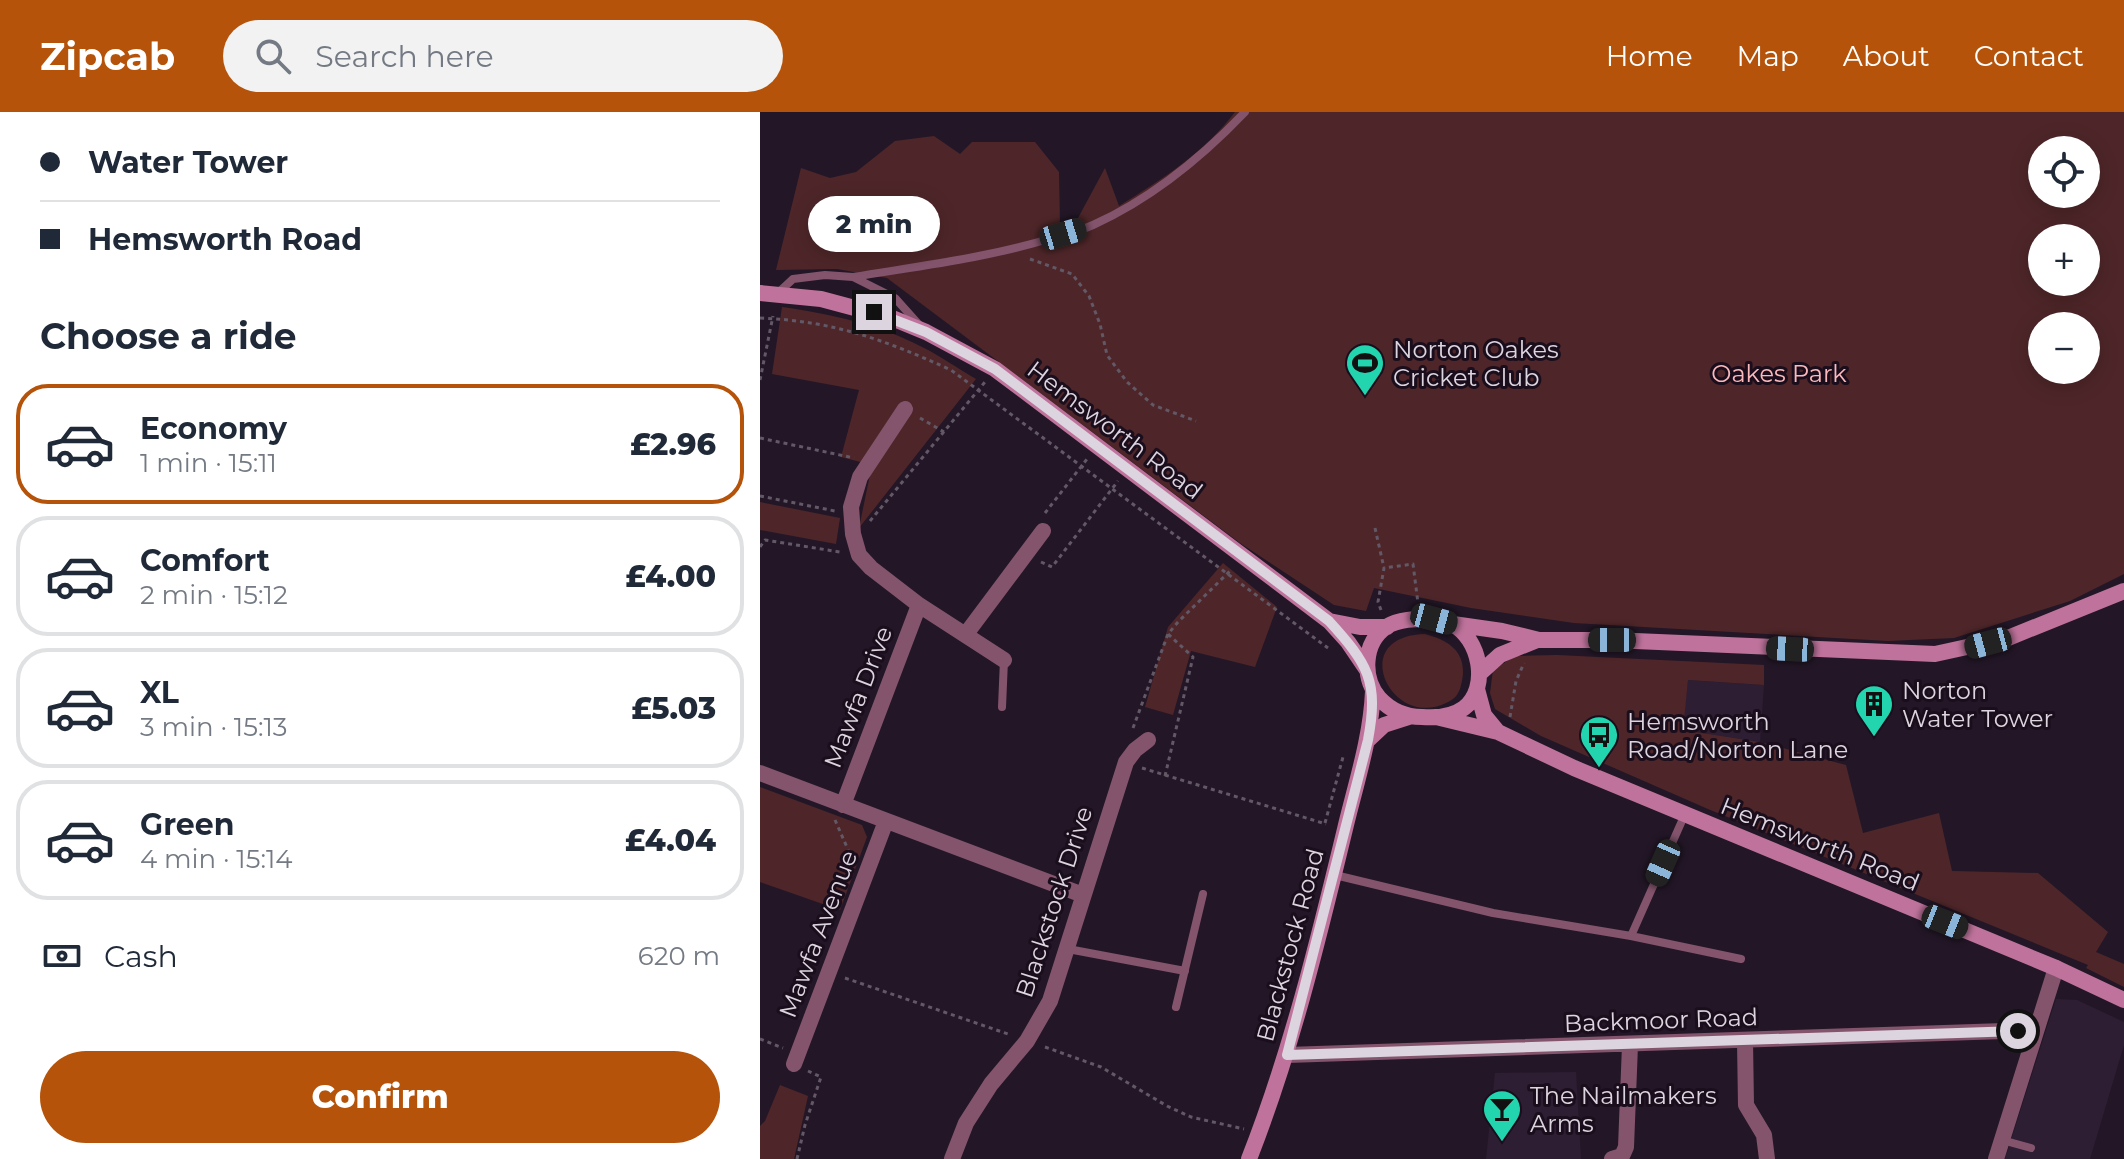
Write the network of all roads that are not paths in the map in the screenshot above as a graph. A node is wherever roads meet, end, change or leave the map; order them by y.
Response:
1 (1245, 112) edge
2 (853, 277) junction
3 (760, 293) edge
4 (778, 293) junction
5 (924, 331) junction
6 (905, 409) road end
7 (1043, 531) road end
8 (2124, 591) edge
9 (919, 605) junction
10 (1329, 621) junction
11 (1453, 624) junction
12 (1387, 627) junction
13 (966, 634) junction
14 (1539, 640) junction
15 (1004, 660) joint
16 (1367, 670) junction
17 (1478, 682) junction
18 (1373, 691) junction
19 (1002, 707) dead end
20 (1409, 717) junction
21 (1436, 717) junction
22 (1506, 736) junction
23 (1148, 740) dead end
24 (1368, 740) junction
25 (760, 773) edge
26 (843, 805) junction
27 (1685, 814) junction
28 (886, 821) junction
29 (1335, 875) junction
30 (1203, 894) dead end
31 (1083, 895) junction
32 (1631, 936) junction
33 (1068, 949) junction
34 (1741, 959) dead end
35 (2056, 968) junction
36 (1185, 971) junction
37 (2124, 1000) edge
38 (1176, 1007) dead end
39 (2036, 1030) junction
40 (1745, 1041) junction
41 (1630, 1045) junction
42 (1287, 1055) junction
43 (795, 1059) road end
44 (2002, 1140) junction
45 (2031, 1148) dead end
46 (952, 1159) edge
47 (1249, 1159) edge
48 (1612, 1159) edge
49 (1767, 1159) edge
50 (1996, 1159) edge

1 - 2 lane
2 - 4 lane
2 - 5 lane
3 - 4 street, Hemsworth Road
4 - 5 street, Hemsworth Road
5 - 10 street, Hemsworth Road
6 - 9 street
7 - 13 street
8 - 14 street
9 - 13 street
9 - 26 street, Mawfa Drive
10 - 12 street, Hemsworth Road
10 - 16 street, Hemsworth Road
11 - 12 street
11 - 14 street
11 - 17 street
12 - 16 street
13 - 15 street
14 - 17 street
15 - 19 lane
16 - 18 street
17 - 21 street
17 - 22 street
18 - 20 street
18 - 24 street, Blackstock Road
20 - 21 street
20 - 24 street
21 - 22 street, Hemsworth Road
22 - 27 street, Hemsworth Road
23 - 31 street, Blackstock Drive
24 - 29 street, Blackstock Road
25 - 26 street
26 - 28 street
27 - 32 lane
27 - 35 street, Hemsworth Road
28 - 31 street
28 - 43 street, Mawfa Avenue
29 - 32 lane
29 - 42 street, Blackstock Road
30 - 36 lane
31 - 33 street, Blackstock Drive
32 - 34 lane
33 - 36 lane
33 - 46 street, Blackstock Drive
35 - 37 street, Hemsworth Road
35 - 39 street
36 - 38 lane
39 - 40 street, Backmoor Road
39 - 44 street
40 - 41 street, Backmoor Road
40 - 49 street
41 - 42 street, Backmoor Road
41 - 48 street
42 - 47 street, Blackstock Road
44 - 45 lane
44 - 50 street

